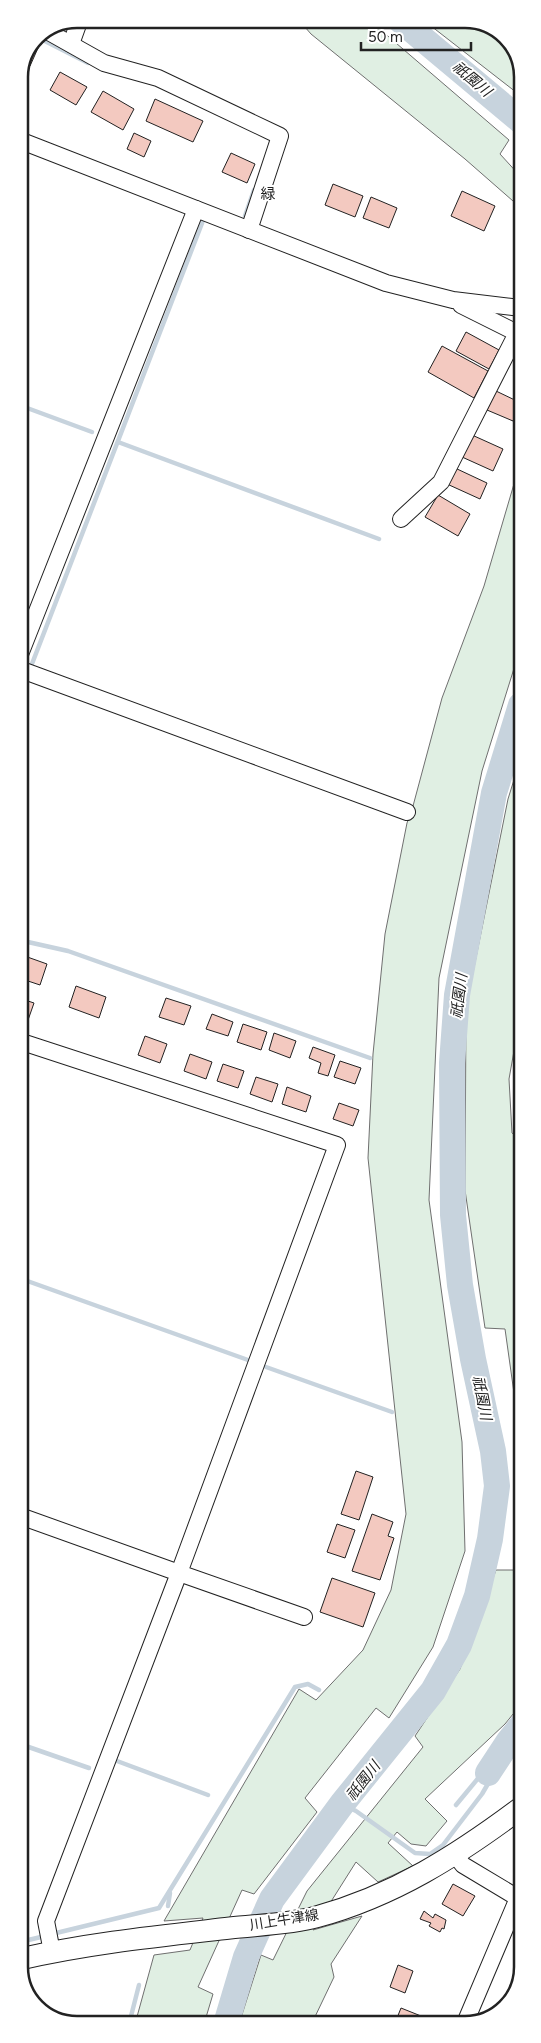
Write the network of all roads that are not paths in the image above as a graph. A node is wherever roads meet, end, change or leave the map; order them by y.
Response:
1 (77, 28) edge
2 (53, 34) edge
3 (71, 44) junction
4 (28, 144) edge
5 (196, 209) junction
6 (249, 230) junction
7 (453, 300) junction
8 (514, 307) edge
9 (514, 330) edge
10 (514, 342) edge
11 (401, 519) dead end
12 (28, 634) edge
13 (28, 672) edge
14 (407, 812) dead end
15 (28, 1044) edge
16 (28, 1519) edge
17 (179, 1573) junction
18 (304, 1617) dead end
19 (514, 1813) edge
20 (455, 1855) junction
21 (514, 1896) edge
22 (514, 1907) edge
23 (52, 1952) junction
24 (28, 1957) edge
25 (468, 2016) edge

1 - 3 street
2 - 3 street
3 - 6 street
4 - 5 street
5 - 6 street
5 - 12 street
6 - 7 street
7 - 8 street
7 - 9 street
10 - 11 street
13 - 14 street
15 - 17 street
16 - 17 street
17 - 18 street
17 - 23 street
19 - 20 main road, 川上牛津線
20 - 21 street
20 - 23 main road, 川上牛津線
22 - 25 street
23 - 24 main road, 川上牛津線

